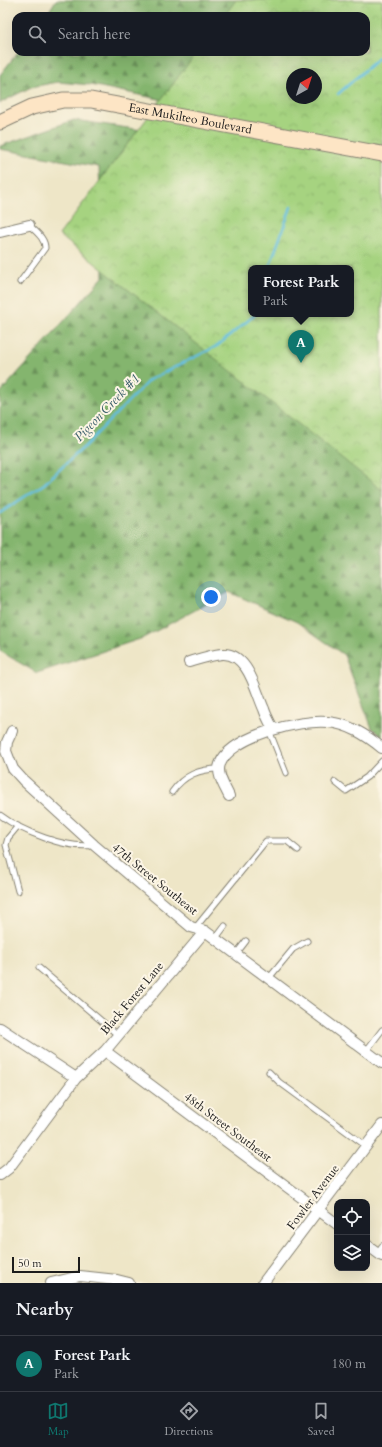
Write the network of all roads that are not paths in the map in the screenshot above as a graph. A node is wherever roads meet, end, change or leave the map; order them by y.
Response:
1 (0, 122) edge
2 (382, 154) edge
3 (29, 225) joint
4 (0, 232) edge
5 (20, 282) dead end
6 (189, 662) dead end
7 (271, 730) junction
8 (12, 731) dead end
9 (382, 748) edge
10 (382, 761) edge
11 (220, 770) junction
12 (286, 773) dead end
13 (335, 782) dead end
14 (172, 792) dead end
15 (229, 796) dead end
16 (0, 815) edge
17 (18, 826) junction
18 (94, 845) junction
19 (298, 850) dead end
20 (18, 890) dead end
21 (225, 926) dead end
22 (200, 929) junction
23 (216, 938) junction
24 (246, 941) dead end
25 (307, 941) dead end
26 (236, 954) junction
27 (39, 968) dead end
28 (269, 978) junction
29 (0, 1028) edge
30 (382, 1030) edge
31 (118, 1035) junction
32 (105, 1051) junction
33 (366, 1051) junction
34 (382, 1063) edge
35 (269, 1072) dead end
36 (76, 1078) junction
37 (382, 1125) edge
38 (366, 1146) junction
39 (0, 1175) edge
40 (319, 1211) junction
41 (334, 1222) edge
42 (370, 1247) edge
43 (380, 1252) edge
44 (51, 1283) edge
45 (129, 1283) edge
46 (263, 1283) edge

1 - 2 main road, East Mukilteo Boulevard
3 - 4 street
3 - 5 lane
6 - 7 street
7 - 9 street
7 - 11 street
7 - 12 lane
8 - 18 street, 47th Street Southeast
10 - 13 lane
11 - 14 lane
11 - 15 street
16 - 17 lane
17 - 18 lane
17 - 20 lane
18 - 22 street, 47th Street Southeast
19 - 22 lane
21 - 23 lane
22 - 23 street, 47th Street Southeast
22 - 31 street, Black Forest Lane
23 - 26 street, 47th Street Southeast
24 - 26 lane
25 - 28 lane
26 - 28 street, 47th Street Southeast
27 - 31 lane
28 - 33 street, 47th Street Southeast
29 - 36 street
30 - 33 lane
31 - 32 street, Black Forest Lane
32 - 36 street, Black Forest Lane
32 - 40 street, 48th Street Southeast
33 - 34 street, 47th Street Southeast
35 - 38 lane
36 - 39 street, Black Forest Lane
37 - 38 street, Fowler Avenue
38 - 40 street, Fowler Avenue
40 - 41 street, 48th Street Southeast
40 - 46 street, Fowler Avenue
42 - 43 street
44 - 45 street

